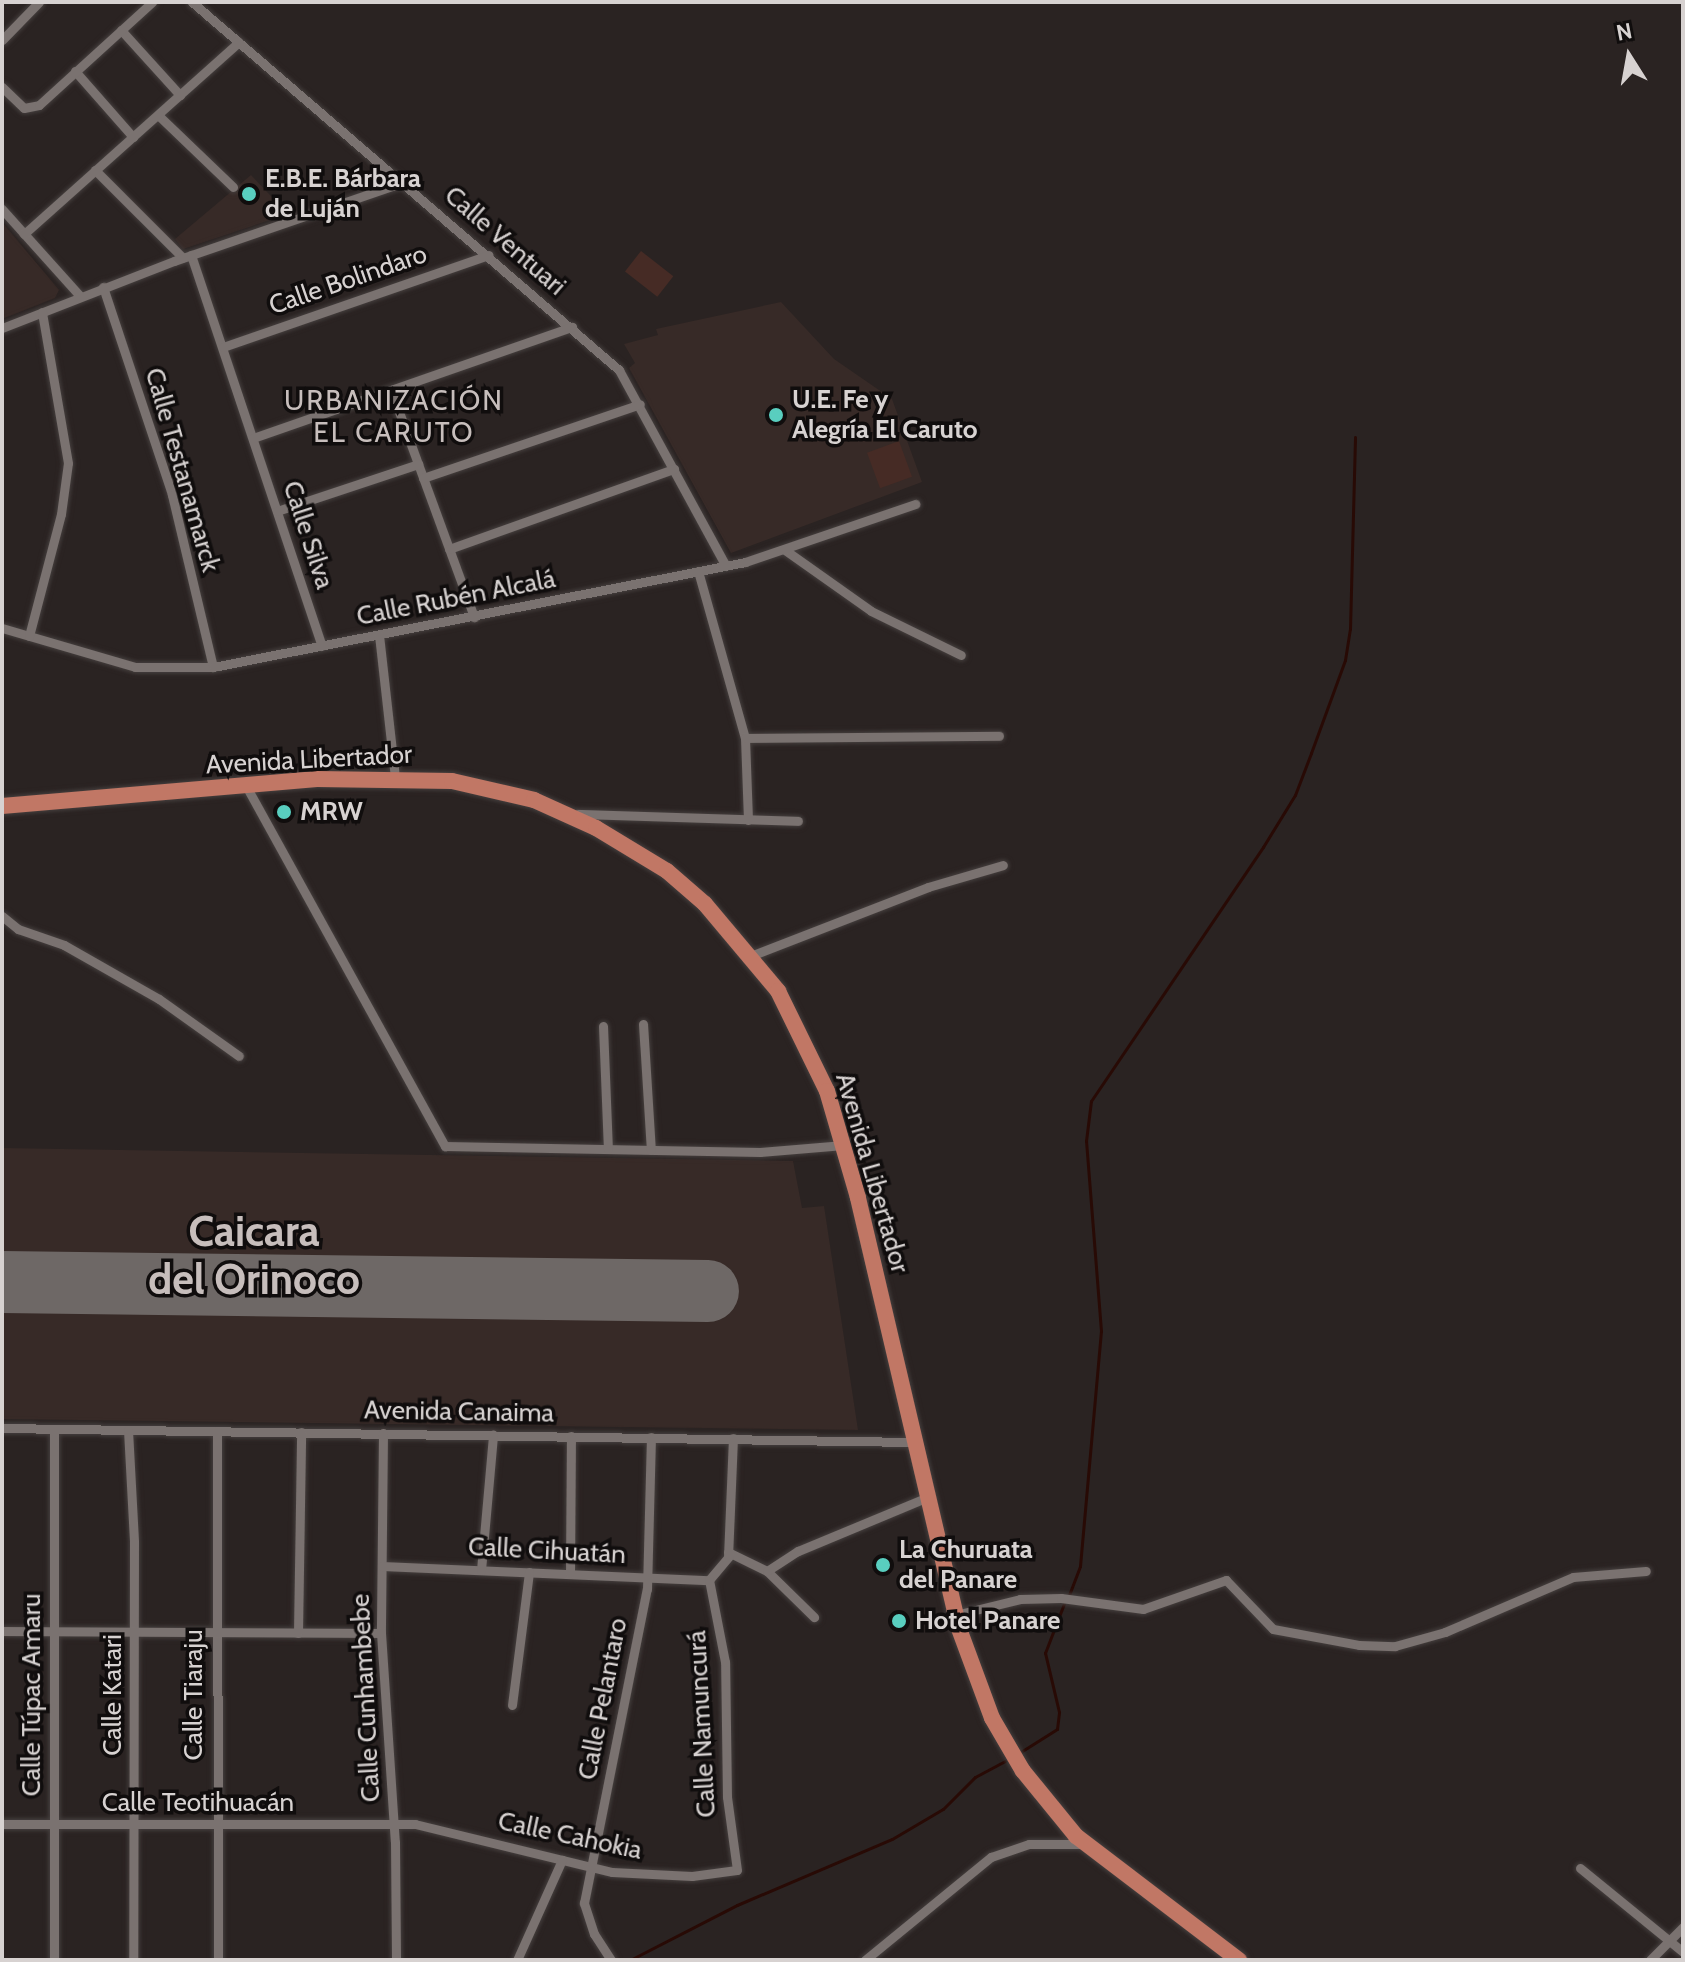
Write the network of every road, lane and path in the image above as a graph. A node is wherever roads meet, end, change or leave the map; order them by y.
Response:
1 (39, 2) edge
2 (152, 2) edge
3 (192, 2) edge
4 (121, 30) junction
5 (3, 37) edge
6 (239, 42) junction
7 (75, 71) junction
8 (2, 87) edge
9 (180, 95) junction
10 (158, 115) junction
11 (133, 137) junction
12 (95, 170) junction
13 (404, 182) junction
14 (233, 187) dead end
15 (2, 209) edge
16 (24, 234) junction
17 (488, 255) junction
18 (187, 256) junction
19 (103, 287) junction
20 (80, 296) junction
21 (42, 312) junction
22 (572, 327) junction
23 (2, 328) edge
24 (223, 347) junction
25 (391, 390) junction
26 (640, 404) junction
27 (253, 438) junction
28 (418, 464) junction
29 (674, 469) junction
30 (423, 478) junction
31 (915, 504) dead end
32 (277, 511) junction
33 (449, 549) junction
34 (785, 550) junction
35 (726, 566) junction
36 (698, 571) junction
37 (474, 617) junction
38 (2, 628) edge
39 (379, 635) junction
40 (29, 636) junction
41 (322, 646) junction
42 (961, 655) dead end
43 (213, 667) junction
44 (999, 736) dead end
45 (745, 738) junction
46 (395, 777) junction
47 (245, 784) junction
48 (2, 806) edge
49 (567, 814) junction
50 (748, 820) junction
51 (798, 821) dead end
52 (1003, 865) dead end
53 (2, 916) edge
54 (753, 955) junction
55 (643, 1024) dead end
56 (603, 1026) dead end
57 (239, 1056) dead end
58 (844, 1145) junction
59 (608, 1149) junction
60 (651, 1150) junction
61 (2, 1428) edge
62 (54, 1429) junction
63 (128, 1430) junction
64 (217, 1431) junction
65 (301, 1432) junction
66 (383, 1433) junction
67 (493, 1435) junction
68 (571, 1436) junction
69 (651, 1437) junction
70 (733, 1438) junction
71 (915, 1442) junction
72 (928, 1497) junction
73 (728, 1552) junction
74 (382, 1566) junction
75 (481, 1570) junction
76 (767, 1571) junction
77 (1646, 1571) dead end
78 (529, 1572) junction
79 (570, 1574) junction
80 (648, 1578) junction
81 (709, 1580) junction
82 (955, 1615) junction
83 (814, 1617) dead end
84 (2, 1631) edge
85 (53, 1632) junction
86 (135, 1633) junction
87 (216, 1633) junction
88 (298, 1633) junction
89 (381, 1633) junction
90 (512, 1705) dead end
91 (2, 1824) edge
92 (55, 1824) junction
93 (135, 1825) junction
94 (394, 1825) junction
95 (217, 1826) junction
96 (1085, 1844) junction
97 (562, 1860) junction
98 (593, 1868) junction
99 (1580, 1868) dead end
100 (737, 1870) joint
101 (1683, 1927) edge
102 (1669, 1940) junction
103 (1683, 1952) edge
104 (54, 1960) edge
105 (133, 1960) edge
106 (218, 1960) edge
107 (396, 1960) edge
108 (517, 1960) edge
109 (611, 1960) edge
110 (865, 1960) edge
111 (1239, 1960) edge
112 (1650, 1960) edge

1 - 5 street
2 - 4 street
3 - 6 street, Calle Ventuari
4 - 7 street
4 - 9 street
6 - 9 street
6 - 13 street, Calle Ventuari
7 - 8 street
7 - 11 street
9 - 10 street
10 - 11 street
10 - 14 street
11 - 12 street
12 - 16 street
12 - 18 street
13 - 17 street, Calle Ventuari
13 - 18 street
15 - 16 street
16 - 20 street
17 - 22 street, Calle Ventuari
17 - 24 street, Calle Bolindaro
18 - 19 street
18 - 24 street, Calle Silva
19 - 20 street
19 - 43 street, Calle Testanamarck
20 - 21 street
21 - 23 street
21 - 40 street
22 - 25 street
22 - 26 street, Calle Ventuari
24 - 27 street, Calle Silva
25 - 27 street
25 - 28 street
26 - 29 street, Calle Ventuari
26 - 30 street
27 - 32 street, Calle Silva
28 - 30 street
28 - 32 street
29 - 33 street
29 - 35 street, Calle Ventuari
30 - 33 street
31 - 34 street, Calle Rubén Alcalá
32 - 41 street, Calle Silva
33 - 37 street
34 - 35 street, Calle Rubén Alcalá
34 - 42 street
35 - 36 street, Calle Rubén Alcalá
36 - 37 street, Calle Rubén Alcalá
36 - 45 street
37 - 39 street, Calle Rubén Alcalá
38 - 40 street, Calle Rubén Alcalá
39 - 41 street, Calle Rubén Alcalá
39 - 46 street
40 - 43 street, Calle Rubén Alcalá
41 - 43 street, Calle Rubén Alcalá
44 - 45 street
45 - 50 street
46 - 47 highway, Avenida Libertador
46 - 49 highway, Avenida Libertador
47 - 48 highway, Avenida Libertador
47 - 59 street
49 - 50 street
49 - 54 highway, Avenida Libertador
50 - 51 street
52 - 54 street
53 - 57 street
54 - 58 highway, Avenida Libertador
55 - 60 street
56 - 59 street
58 - 60 street
58 - 71 highway, Avenida Libertador
59 - 60 street
61 - 62 street, Avenida Canaima
62 - 63 street, Avenida Canaima
62 - 85 street, Calle Túpac Amaru
63 - 64 street, Avenida Canaima
63 - 86 street, Calle Katari
64 - 65 street, Avenida Canaima
64 - 87 street, Calle Tiaraju
65 - 66 street, Avenida Canaima
65 - 88 street
66 - 67 street, Avenida Canaima
66 - 74 street, Calle Cunhambebe
67 - 68 street, Avenida Canaima
67 - 75 street
68 - 69 street, Avenida Canaima
68 - 79 street
69 - 70 street, Avenida Canaima
69 - 80 street, Calle Pelantaro
70 - 71 street, Avenida Canaima
70 - 73 street
71 - 72 highway, Avenida Libertador
72 - 76 street
72 - 82 highway, Avenida Libertador
73 - 76 street
73 - 81 street
74 - 75 street, Calle Cihuatán
74 - 89 street, Calle Cunhambebe
75 - 78 street, Calle Cihuatán
76 - 83 street
77 - 82 street
78 - 79 street, Calle Cihuatán
78 - 90 street
79 - 80 street, Calle Cihuatán
80 - 81 street, Calle Cihuatán
80 - 98 street, Calle Pelantaro
81 - 100 street, Calle Namuncurá
82 - 96 highway, Avenida Libertador
84 - 85 street
85 - 86 street
85 - 92 street, Calle Túpac Amaru
86 - 87 street
86 - 93 street, Calle Katari
87 - 88 street
87 - 95 street, Calle Tiaraju
88 - 89 street
89 - 94 street, Calle Cunhambebe
91 - 92 street, Calle Teotihuacán
92 - 93 street, Calle Teotihuacán
92 - 104 street, Calle Túpac Amaru
93 - 95 street, Calle Teotihuacán
93 - 105 street, Calle Katari
94 - 95 street, Calle Teotihuacán
94 - 97 street, Calle Cahokia
94 - 107 street, Calle Cunhambebe
95 - 106 street, Calle Tiaraju
96 - 110 street
96 - 111 highway, Avenida Libertador
97 - 98 street, Calle Cahokia
97 - 108 street
98 - 100 street, Calle Cahokia
98 - 109 street, Calle Pelantaro
99 - 102 street
101 - 102 street
102 - 103 street
102 - 112 street

